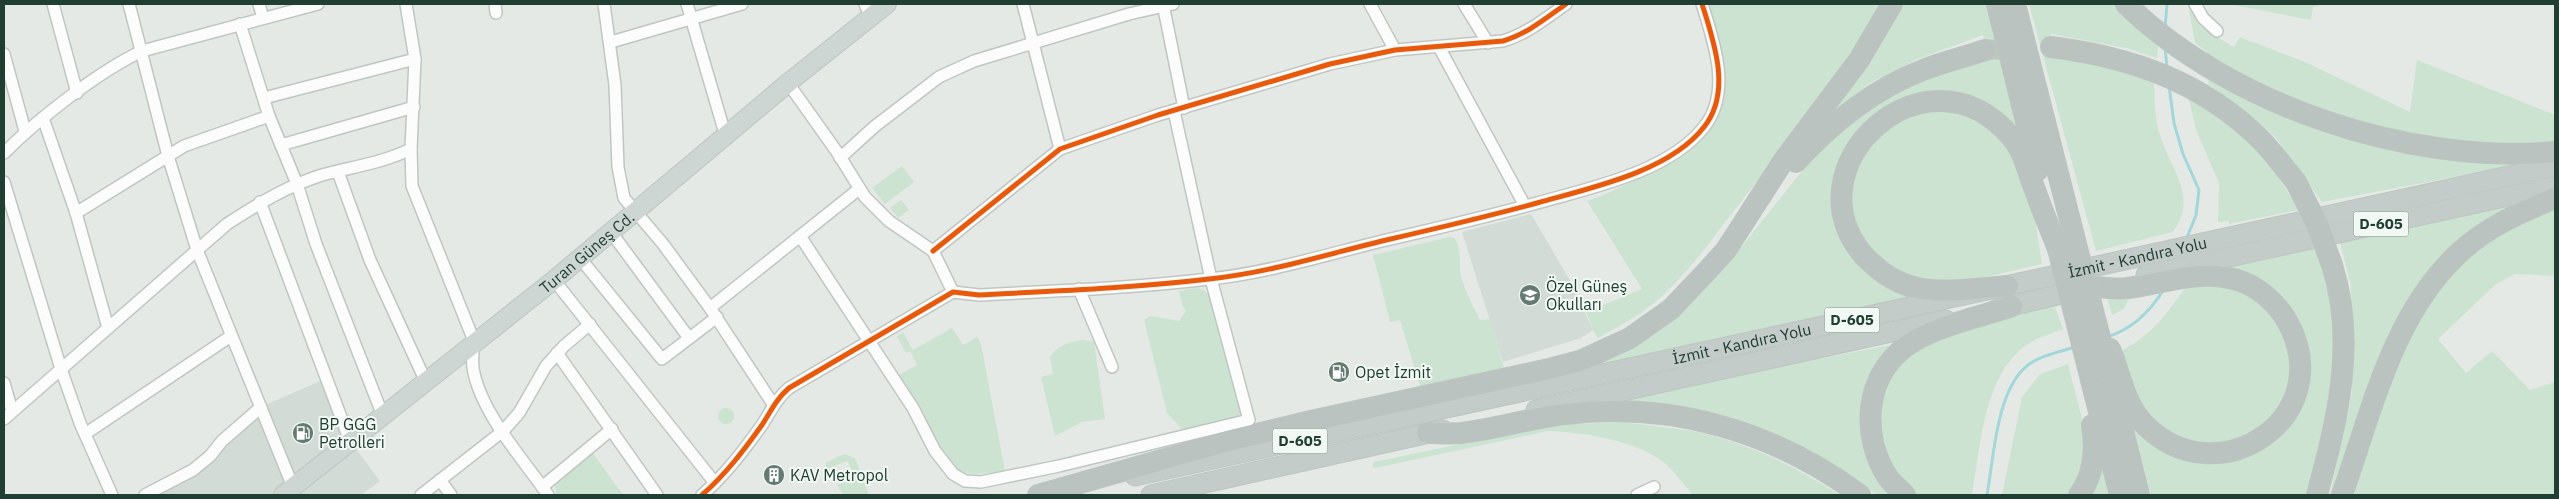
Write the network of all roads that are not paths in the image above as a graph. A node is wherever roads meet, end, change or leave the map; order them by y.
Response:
1 (53, 4) edge
2 (129, 4) edge
3 (259, 4) edge
4 (318, 4) edge
5 (406, 4) edge
6 (604, 4) edge
7 (687, 4) edge
8 (742, 4) edge
9 (887, 4) edge
10 (1023, 4) edge
11 (1370, 4) edge
12 (1464, 4) edge
13 (1702, 4) edge
14 (1892, 4) edge
15 (1997, 4) edge
16 (2015, 4) edge
17 (2195, 4) edge
18 (1167, 5) edge
19 (1559, 6) edge
20 (2129, 7) edge
21 (868, 10) edge
22 (263, 18) junction
23 (690, 19) junction
24 (240, 24) junction
25 (2217, 30) dead end
26 (610, 42) junction
27 (1488, 43) junction
28 (1033, 44) junction
29 (1439, 47) junction
30 (2051, 48) tunnel mouth
31 (1395, 50) junction
32 (1985, 50) tunnel mouth
33 (142, 51) junction
34 (4, 54) edge
35 (415, 59) junction
36 (788, 83) junction
37 (77, 93) junction
38 (264, 98) junction
39 (414, 107) junction
40 (1179, 110) junction
41 (270, 116) junction
42 (44, 118) junction
43 (25, 131) junction
44 (726, 137) junction
45 (281, 145) junction
46 (1060, 149) junction
47 (411, 150) junction
48 (2555, 152) edge
49 (4, 153) edge
50 (168, 156) junction
51 (840, 158) junction
52 (2555, 166) edge
53 (338, 172) junction
54 (4, 182) edge
55 (297, 184) junction
56 (2555, 186) edge
57 (859, 189) junction
58 (2555, 198) edge
59 (260, 202) junction
60 (1525, 206) junction
61 (1753, 210) junction
62 (76, 212) junction
63 (635, 212) junction
64 (611, 232) junction
65 (800, 236) junction
66 (2067, 247) junction
67 (197, 250) junction
68 (933, 251) junction
69 (580, 258) junction
70 (2201, 268) junction
71 (1211, 279) junction
72 (554, 280) junction
73 (2008, 286) junction
74 (2093, 287) joint
75 (1079, 289) junction
76 (953, 292) junction
77 (2012, 306) junction
78 (714, 313) junction
79 (590, 324) junction
80 (108, 328) junction
81 (231, 336) junction
82 (689, 338) junction
83 (474, 341) junction
84 (868, 341) junction
85 (557, 353) junction
86 (1112, 366) dead end
87 (2088, 368) junction
88 (61, 369) junction
89 (2113, 372) junction
90 (426, 382) junction
91 (4, 383) edge
92 (773, 404) junction
93 (261, 407) junction
94 (8, 415) edge
95 (383, 416) junction
96 (612, 429) junction
97 (503, 431) junction
98 (1427, 433) junction
99 (85, 434) junction
100 (350, 441) junction
101 (440, 480) junction
102 (715, 483) junction
103 (1654, 487) dead end
104 (288, 491) edge
105 (545, 491) edge
106 (112, 495) edge
107 (145, 495) edge
108 (421, 495) edge
109 (451, 495) edge
110 (656, 495) edge
111 (702, 495) edge
112 (1038, 495) edge
113 (1046, 495) edge
114 (1151, 495) edge
115 (1637, 495) edge
116 (1860, 495) edge
117 (1905, 495) edge
118 (2079, 495) edge
119 (2120, 495) edge
120 (2139, 495) edge
121 (2317, 495) edge
122 (2342, 495) edge

1 - 37 street
2 - 33 street
3 - 22 street
4 - 22 street
5 - 35 street
6 - 26 street
7 - 23 street
8 - 23 street
9 - 21 main road, Turan Güneş Cd.
10 - 28 street
11 - 31 street
12 - 27 street
13 - 60 street
14 - 61 highway
15 - 66 highway
16 - 66 highway
17 - 25 street
18 - 28 street
18 - 40 street
19 - 27 street
20 - 48 highway
21 - 36 main road, Turan Güneş Cd.
22 - 24 street
23 - 26 street
23 - 44 street
24 - 33 street
24 - 38 street
26 - 63 street
27 - 29 street
28 - 46 street
28 - 51 street
29 - 31 street
29 - 60 street
30 - 121 highway, bridge
31 - 40 street
32 - 61 highway
33 - 37 street
33 - 50 street
34 - 43 street
35 - 38 street
35 - 39 street
36 - 44 main road, Turan Güneş Cd.
36 - 51 street
37 - 42 street
38 - 41 street
39 - 45 street
39 - 47 street
40 - 46 street
40 - 71 street
41 - 45 street
41 - 50 street
42 - 43 street
42 - 62 street
43 - 49 street
44 - 63 main road, Turan Güneş Cd.
45 - 55 street
46 - 68 street
47 - 53 street
47 - 83 street
50 - 62 street
50 - 67 street
51 - 57 street
52 - 73 highway, İzmit - Kandıra Yolu / D-605
53 - 55 street
53 - 90 street
54 - 88 street
55 - 59 street
55 - 95 street
56 - 70 highway, İzmit - Kandıra Yolu / D-605
57 - 65 street
57 - 68 street
58 - 122 highway
59 - 67 street
59 - 100 street
60 - 71 street
61 - 112 highway
62 - 80 street
63 - 64 main road, Turan Güneş Cd.
63 - 78 street
64 - 69 main road, Turan Güneş Cd.
64 - 82 street
65 - 78 street
65 - 84 street
66 - 73 highway
66 - 87 highway, bridge
66 - 89 highway, bridge
67 - 80 street
67 - 81 street
68 - 76 street
69 - 72 main road, Turan Güneş Cd.
69 - 82 street
70 - 74 highway
70 - 89 highway
71 - 75 street
71 - 84 street
72 - 79 street
72 - 83 main road, Turan Güneş Cd.
73 - 113 highway, İzmit - Kandıra Yolu / D-605
74 - 77 highway, İzmit - Kandıra Yolu / D-605
75 - 76 street
75 - 86 street
76 - 84 street
77 - 98 highway, İzmit - Kandıra Yolu / D-605
77 - 117 highway
78 - 82 street
78 - 92 street
79 - 85 street
79 - 102 street
80 - 88 street
81 - 93 street
81 - 99 street
83 - 90 main road, Turan Güneş Cd.
83 - 97 street
84 - 92 street
85 - 96 street
85 - 97 street
87 - 118 highway
87 - 119 highway
88 - 94 street
88 - 99 street
89 - 120 highway
90 - 95 main road, Turan Güneş Cd.
91 - 94 street
92 - 102 street
93 - 104 street
93 - 107 street
95 - 100 main road, Turan Güneş Cd.
96 - 105 street
96 - 110 street
97 - 101 street
97 - 105 street
98 - 114 highway, İzmit - Kandıra Yolu / D-605
98 - 116 highway
99 - 106 street
100 - 104 main road, Turan Güneş Cd.
101 - 108 street
101 - 109 street
102 - 111 street
103 - 115 street

